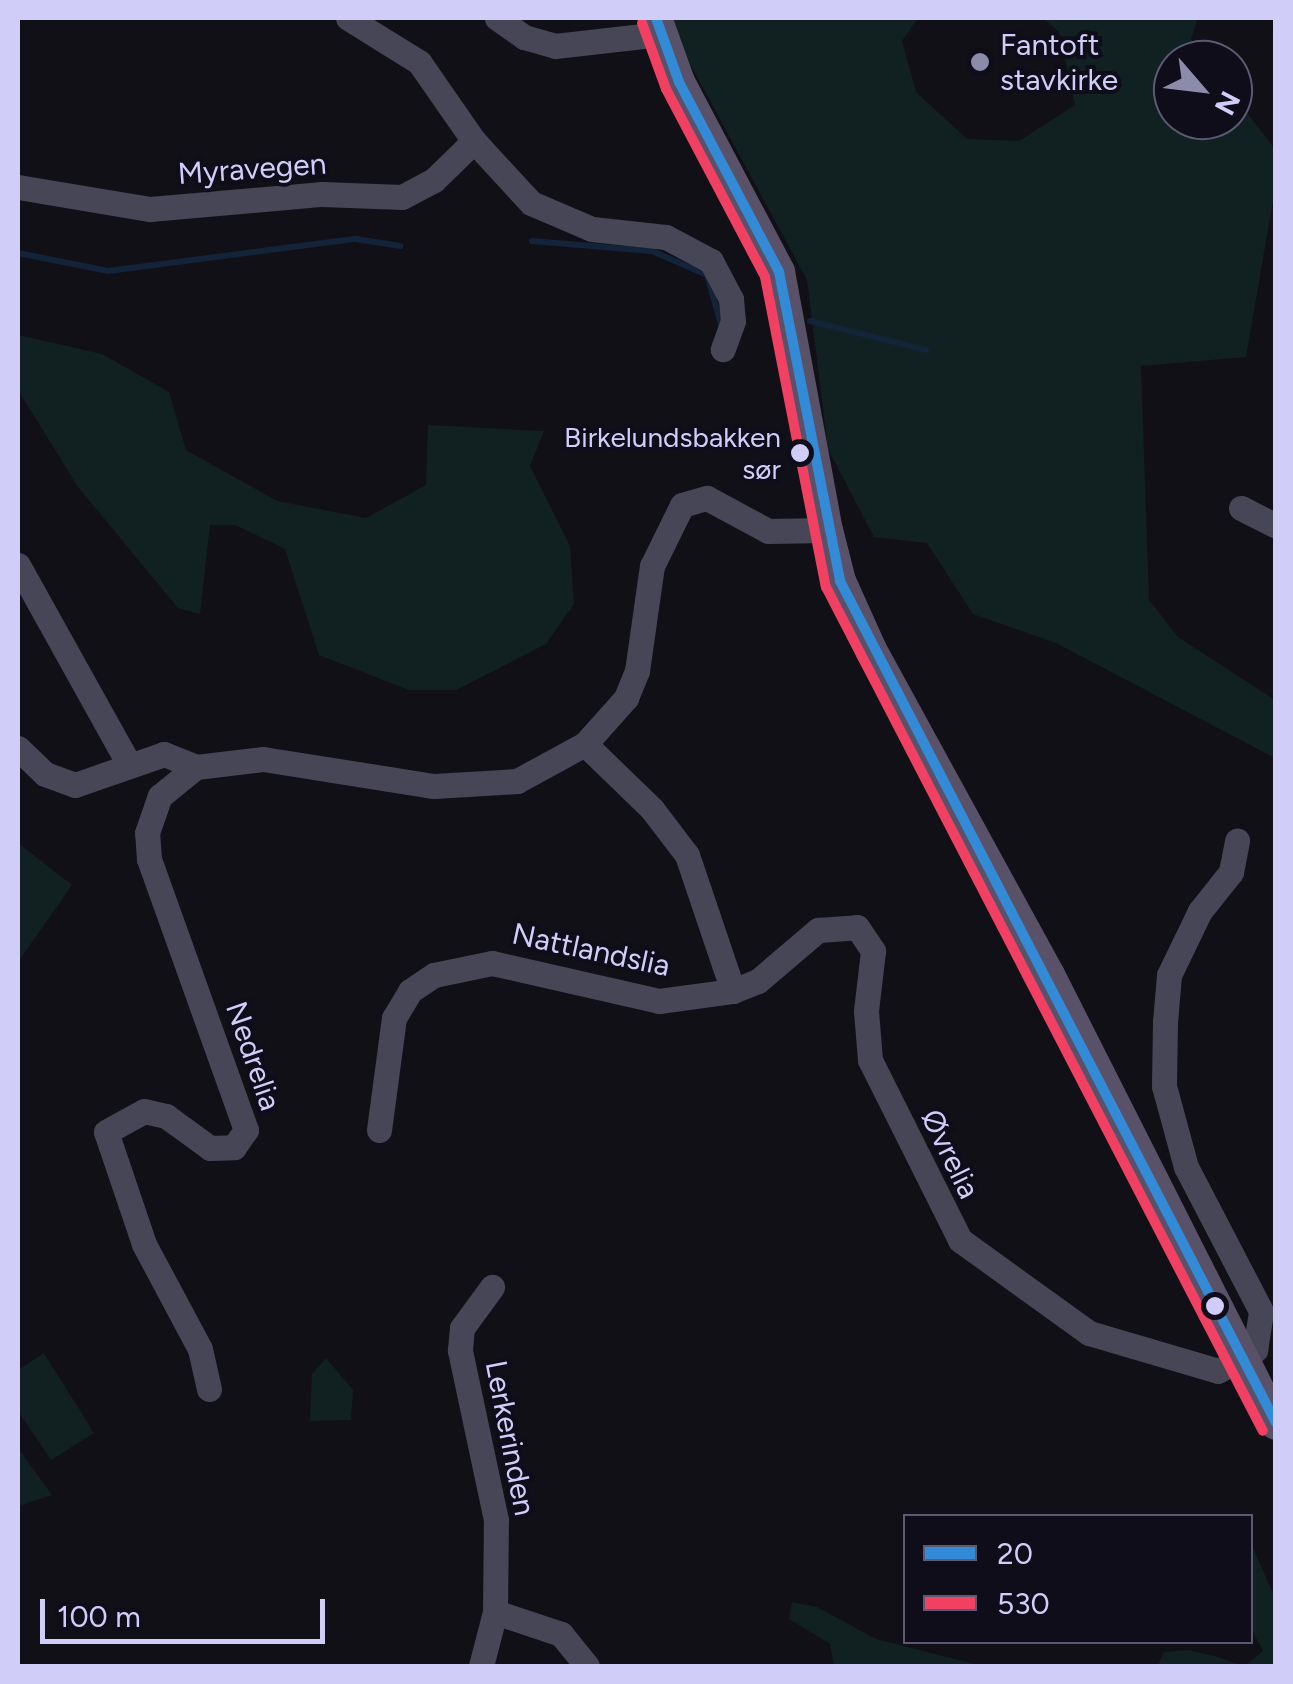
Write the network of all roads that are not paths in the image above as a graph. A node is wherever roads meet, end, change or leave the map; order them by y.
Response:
1 (348, 18) edge
2 (498, 18) edge
3 (658, 26) edge
4 (474, 141) junction
5 (18, 187) edge
6 (723, 350) dead end
7 (1241, 508) dead end
8 (1276, 526) edge
9 (828, 530) junction
10 (18, 565) edge
11 (585, 744) junction
12 (18, 748) edge
13 (128, 763) junction
14 (196, 767) junction
15 (1236, 841) dead end
16 (732, 991) junction
17 (379, 1130) dead end
18 (492, 1287) dead end
19 (1245, 1358) junction
20 (209, 1389) dead end
21 (1276, 1424) edge
22 (494, 1612) junction
23 (481, 1666) edge
24 (587, 1666) edge

1 - 4 street
2 - 3 street
3 - 9 main road
4 - 5 street, Myravegen
4 - 6 street
7 - 8 street
9 - 11 street
9 - 19 main road
10 - 13 street
11 - 14 street
11 - 16 street, Nattlandslia
12 - 13 street
13 - 14 street
14 - 20 street, Nedrelia
15 - 19 street
16 - 17 street, Nattlandslia
16 - 19 street, Øvrelia
18 - 22 street, Lerkerinden
19 - 21 main road
22 - 23 street, Lerkerinden
22 - 24 street

